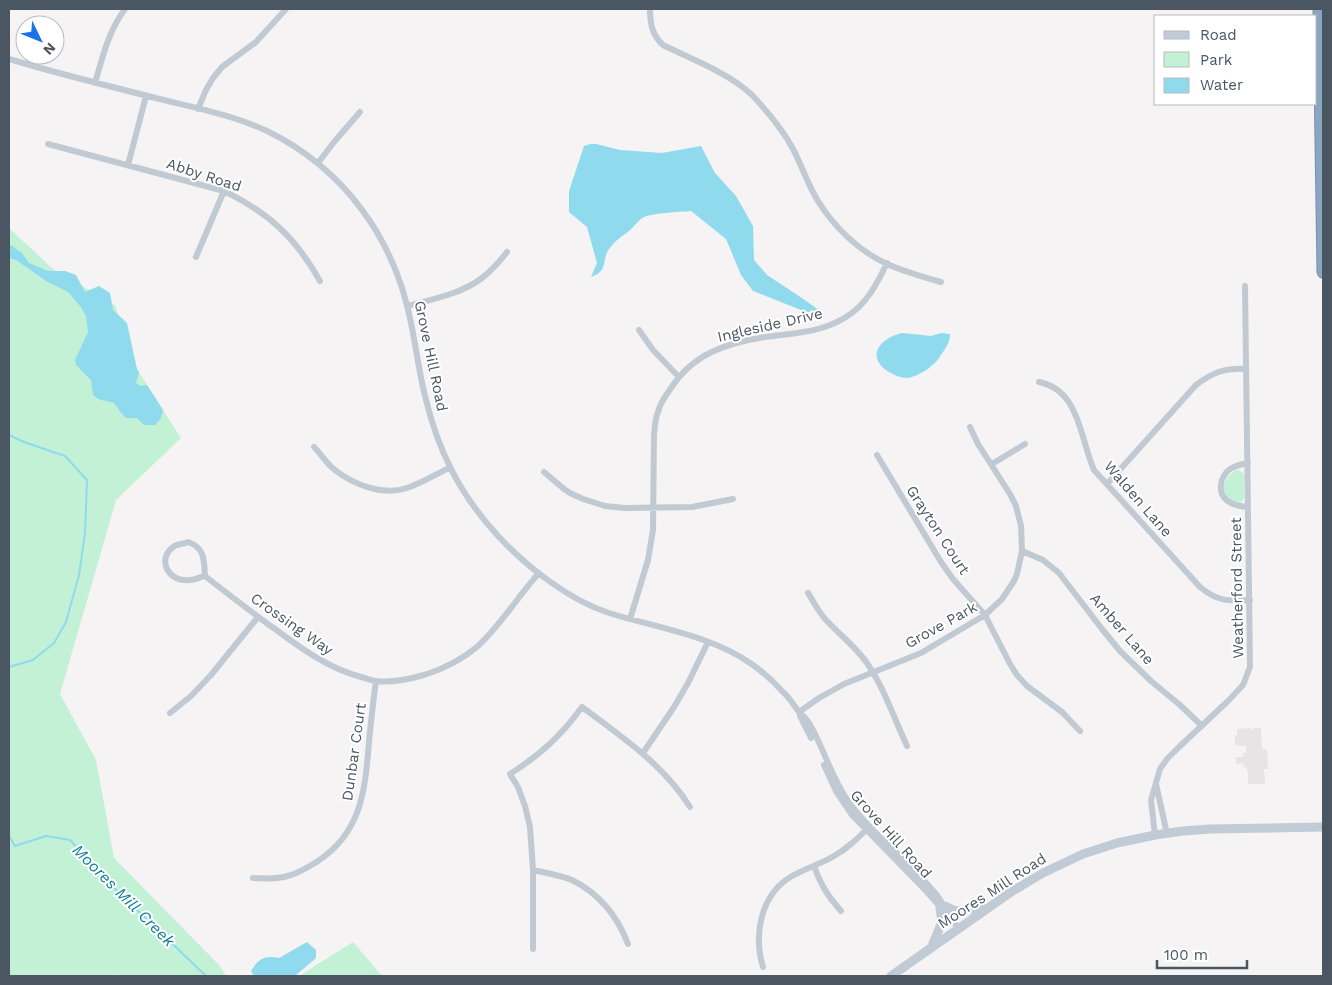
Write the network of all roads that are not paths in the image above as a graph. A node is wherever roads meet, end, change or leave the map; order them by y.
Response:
1 (125, 9) edge
2 (286, 9) edge
3 (650, 9) edge
4 (1319, 9) edge
5 (9, 59) edge
6 (95, 83) junction
7 (146, 96) junction
8 (198, 108) junction
9 (360, 112) dead end
10 (48, 144) dead end
11 (318, 163) junction
12 (128, 165) junction
13 (224, 191) junction
14 (507, 252) dead end
15 (196, 257) dead end
16 (887, 264) junction
17 (1323, 272) edge
18 (320, 281) dead end
19 (941, 282) dead end
20 (1245, 286) dead end
21 (408, 306) junction
22 (639, 330) dead end
23 (1246, 369) junction
24 (678, 376) junction
25 (1039, 382) dead end
26 (970, 427) dead end
27 (1025, 444) dead end
28 (314, 447) dead end
29 (877, 454) dead end
30 (1248, 463) junction
31 (992, 464) junction
32 (449, 468) junction
33 (544, 472) dead end
34 (1107, 484) junction
35 (733, 499) dead end
36 (653, 508) junction
37 (1248, 508) junction
38 (1022, 551) junction
39 (539, 573) junction
40 (205, 576) junction
41 (808, 593) dead end
42 (1250, 600) junction
43 (985, 615) junction
44 (258, 617) junction
45 (630, 619) junction
46 (708, 642) junction
47 (874, 672) junction
48 (376, 681) junction
49 (799, 712) junction
50 (170, 713) dead end
51 (1202, 726) junction
52 (1080, 731) dead end
53 (907, 746) dead end
54 (643, 753) junction
55 (1155, 783) junction
56 (690, 807) dead end
57 (868, 827) junction
58 (1323, 828) edge
59 (1167, 834) junction
60 (1155, 835) junction
61 (814, 866) junction
62 (533, 870) junction
63 (253, 878) dead end
64 (988, 908) junction
65 (944, 909) junction
66 (842, 911) dead end
67 (958, 928) junction
68 (628, 944) dead end
69 (932, 946) junction
70 (533, 949) dead end
71 (763, 967) dead end
72 (891, 976) edge

1 - 6 street
2 - 8 street
3 - 16 street
4 - 17 highway
5 - 6 street, Grove Hill Road
6 - 7 street, Grove Hill Road
7 - 8 street, Grove Hill Road
7 - 12 street
8 - 11 street, Grove Hill Road
9 - 11 street
10 - 12 street, Abby Road
11 - 21 street, Grove Hill Road
12 - 13 street, Abby Road
13 - 15 street
13 - 18 street, Abby Road
14 - 21 street
16 - 19 street
16 - 24 street, Ingleside Drive
20 - 23 street, Weatherford Street
21 - 32 street, Grove Hill Road
22 - 24 street
23 - 30 street, Weatherford Street
23 - 34 street
24 - 36 street, Ingleside Drive
25 - 34 street, Walden Lane
26 - 31 street, Grove Park
27 - 31 street
28 - 32 street
29 - 43 street, Grayton Court
30 - 37 street, Weatherford Street
30 - 37 street, Weatherford Street
31 - 38 street, Grove Park
32 - 39 street, Grove Hill Road
33 - 36 street
34 - 42 street, Walden Lane
35 - 36 street
36 - 45 street, Ingleside Drive
37 - 42 street, Weatherford Street
38 - 43 street, Grove Park
38 - 51 street, Amber Lane
39 - 45 street, Grove Hill Road
39 - 48 street, Crossing Way
40 - 40 street
40 - 44 street, Crossing Way
41 - 47 street
42 - 51 street, Weatherford Street
43 - 47 street, Grove Park
43 - 52 street, Grayton Court
44 - 48 street, Crossing Way
44 - 50 street
45 - 46 street, Grove Hill Road
46 - 49 street, Grove Hill Road
46 - 54 street
47 - 49 street, Grove Park
47 - 53 street
48 - 63 street, Dunbar Court
49 - 57 street, Grove Hill Road
51 - 55 street, Weatherford Street
54 - 56 street
54 - 62 street
55 - 59 street
55 - 60 street, Weatherford Street
57 - 61 street
57 - 65 street, Grove Hill Road
58 - 59 street, Moores Mill Road
59 - 60 street, Moores Mill Road
60 - 64 street, Moores Mill Road
61 - 66 street
61 - 71 street
62 - 68 street
62 - 70 street
64 - 65 street
64 - 67 street, Moores Mill Road
65 - 67 street, Grove Hill Road
65 - 69 street
67 - 69 street, Moores Mill Road
69 - 72 street, Moores Mill Road

